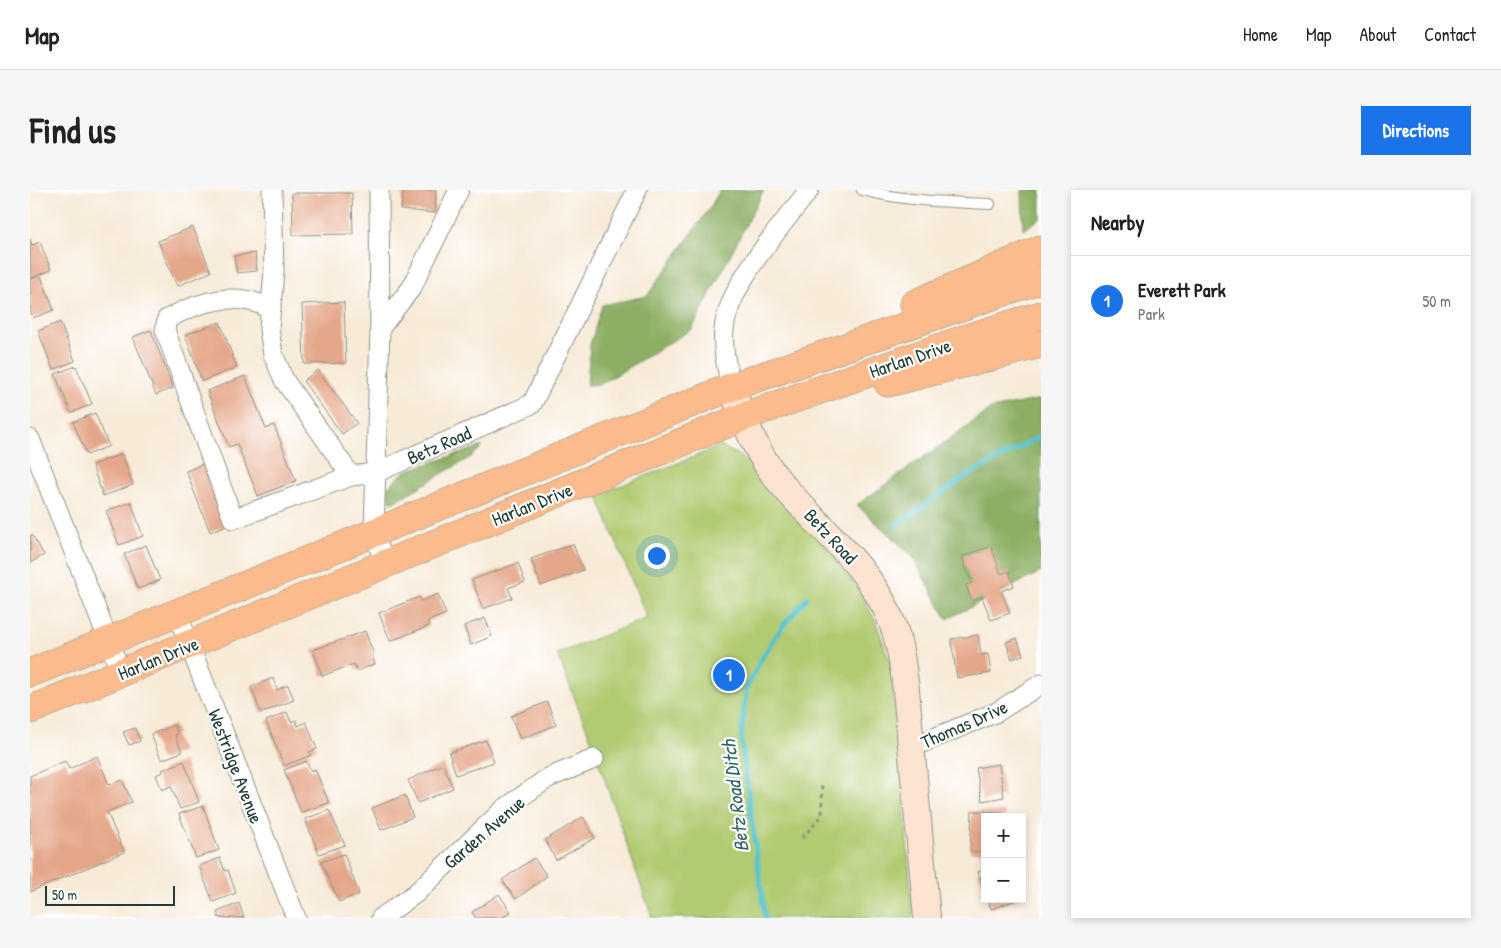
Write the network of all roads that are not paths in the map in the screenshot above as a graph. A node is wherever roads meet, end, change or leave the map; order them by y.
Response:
1 (272, 190) edge
2 (379, 190) edge
3 (459, 190) edge
4 (637, 190) edge
5 (809, 190) edge
6 (862, 190) edge
7 (990, 204) dead end
8 (1041, 249) edge
9 (1041, 279) edge
10 (271, 309) junction
11 (1041, 315) edge
12 (380, 328) junction
13 (1041, 344) edge
14 (731, 387) junction
15 (743, 416) junction
16 (30, 439) edge
17 (375, 473) junction
18 (350, 476) junction
19 (37, 478) edge
20 (374, 533) junction
21 (385, 564) junction
22 (177, 613) junction
23 (108, 641) junction
24 (189, 646) junction
25 (30, 673) edge
26 (121, 673) junction
27 (1041, 684) edge
28 (30, 710) edge
29 (912, 747) junction
30 (594, 759) dead end
31 (296, 918) edge
32 (381, 918) edge
33 (927, 918) edge

1 - 10 street
2 - 12 street, Betz Road
3 - 12 street
4 - 17 street, Betz Road
5 - 14 street, Betz Road
6 - 7 lane
8 - 14 main road
9 - 14 main road, Harlan Drive
10 - 18 street
10 - 18 street
11 - 15 main road, Harlan Drive
12 - 17 street, Betz Road
13 - 15 main road
14 - 15 street, Betz Road
14 - 20 main road, Harlan Drive
15 - 21 main road, Harlan Drive
15 - 29 street, Betz Road
16 - 19 street
17 - 18 street
17 - 20 street, Betz Road
19 - 23 street
20 - 21 street, Betz Road
20 - 22 main road, Harlan Drive
21 - 24 main road, Harlan Drive
22 - 23 main road, Harlan Drive
22 - 24 street, Westridge Avenue
23 - 25 main road, Harlan Drive
23 - 26 street
24 - 26 main road, Harlan Drive
24 - 31 street, Westridge Avenue
26 - 28 main road, Harlan Drive
27 - 29 street, Thomas Drive
29 - 33 street, Betz Road
30 - 32 street, Garden Avenue

